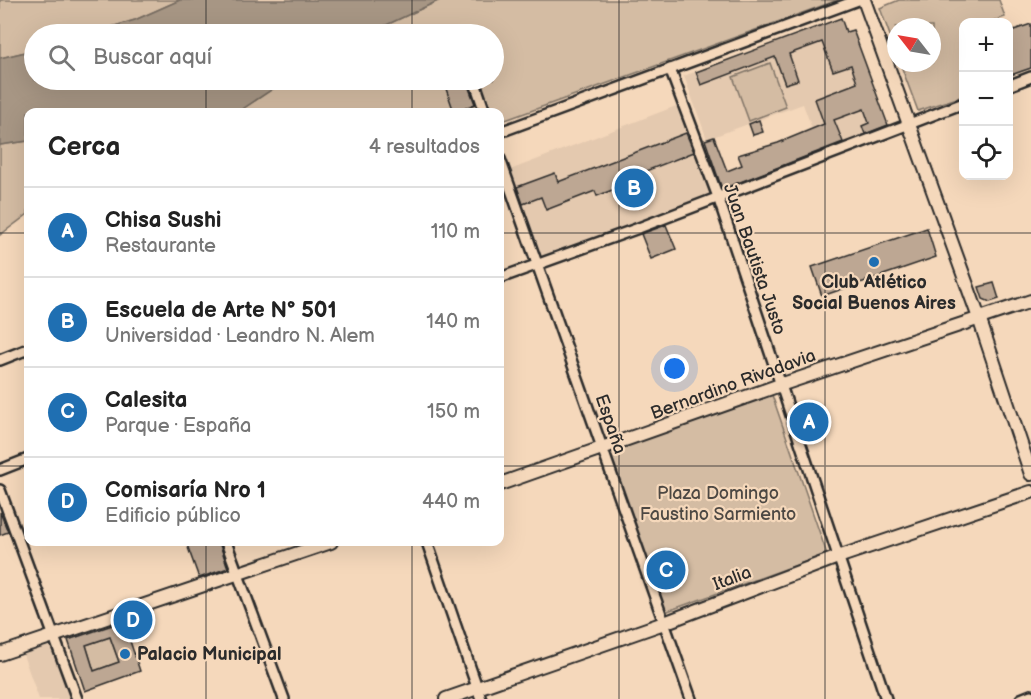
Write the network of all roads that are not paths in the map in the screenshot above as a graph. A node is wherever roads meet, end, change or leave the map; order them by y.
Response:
1 (858, 0) edge
2 (670, 69) junction
3 (1031, 77) edge
4 (1013, 84) edge
5 (477, 90) edge
6 (959, 105) edge
7 (483, 108) edge
8 (908, 125) junction
9 (504, 131) edge
10 (504, 170) edge
11 (718, 197) junction
12 (538, 263) junction
13 (504, 276) edge
14 (1031, 301) edge
15 (980, 318) junction
16 (24, 351) edge
17 (0, 360) edge
18 (780, 385) junction
19 (602, 450) junction
20 (24, 461) edge
21 (0, 470) edge
22 (1031, 474) edge
23 (504, 483) edge
24 (0, 490) edge
25 (1031, 492) edge
26 (228, 546) edge
27 (319, 546) edge
28 (428, 546) edge
29 (838, 557) junction
30 (238, 573) junction
31 (664, 624) junction
32 (52, 636) junction
33 (0, 654) edge
34 (479, 693) edge
35 (1031, 695) edge
36 (76, 699) edge
37 (284, 699) edge
38 (446, 699) edge
39 (691, 699) edge
40 (886, 699) edge
41 (1021, 699) edge

1 - 2 street
1 - 8 street
2 - 9 street
2 - 11 street, Juan Bautista Justo
3 - 4 street
5 - 7 street
6 - 8 street
8 - 11 street
8 - 15 street
10 - 12 street, España
11 - 12 street
11 - 18 street, Juan Bautista Justo
12 - 13 street
12 - 19 street, España
14 - 15 street, Bernardino Rivadavia
15 - 18 street, Bernardino Rivadavia
15 - 22 street
16 - 17 street
18 - 19 street, Bernardino Rivadavia
18 - 29 street, Juan Bautista Justo
19 - 23 street, Bernardino Rivadavia
19 - 31 street, España
20 - 21 street
24 - 32 street
25 - 29 street, Italia
26 - 30 street
27 - 30 street
28 - 34 street
29 - 31 street, Italia
29 - 40 street, Juan Bautista Justo
30 - 32 street
30 - 37 street
31 - 34 street, Italia
31 - 39 street, España
32 - 33 street
32 - 36 street
34 - 38 street, Italia
35 - 41 street

